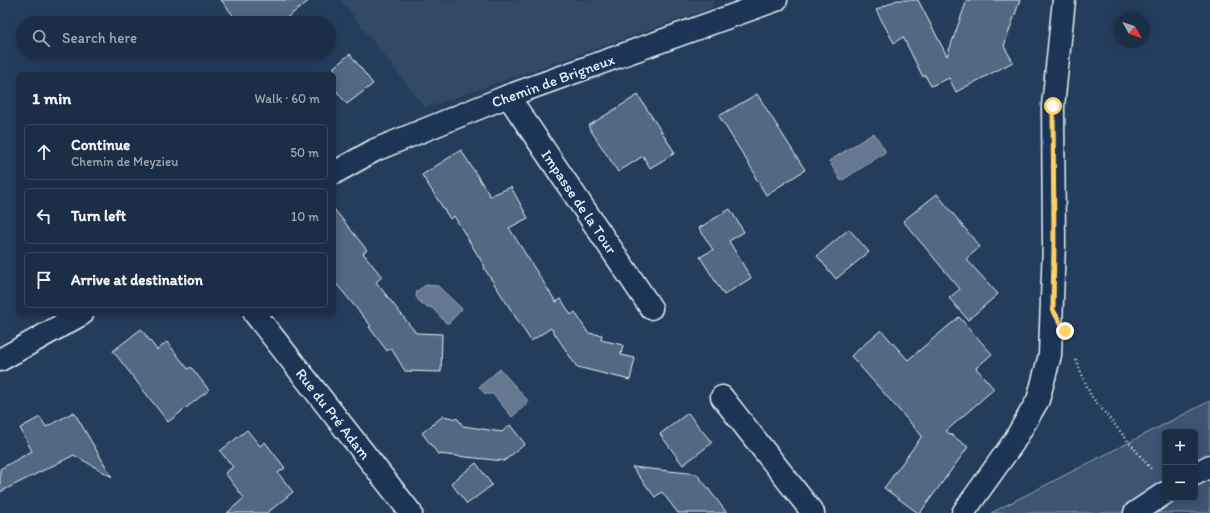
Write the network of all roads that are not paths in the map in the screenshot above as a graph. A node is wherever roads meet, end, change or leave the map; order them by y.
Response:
1 (776, 0) edge
2 (1064, 0) edge
3 (750, 5) edge
4 (508, 96) junction
5 (336, 172) edge
6 (651, 308) dead end
7 (78, 316) edge
8 (257, 316) edge
9 (0, 360) edge
10 (722, 397) dead end
11 (1210, 466) edge
12 (1198, 472) edge
13 (1162, 495) edge
14 (411, 513) edge
15 (813, 513) edge
16 (963, 513) edge
17 (1135, 513) edge

1 - 3 street, Chemin de Brigneux
2 - 16 street
3 - 4 street, Chemin de Brigneux
4 - 5 street, Chemin de Brigneux
4 - 6 street, Impasse de la Tour
7 - 9 street
8 - 14 street, Rue du Pré Adam
10 - 15 street
11 - 12 street
13 - 17 street

